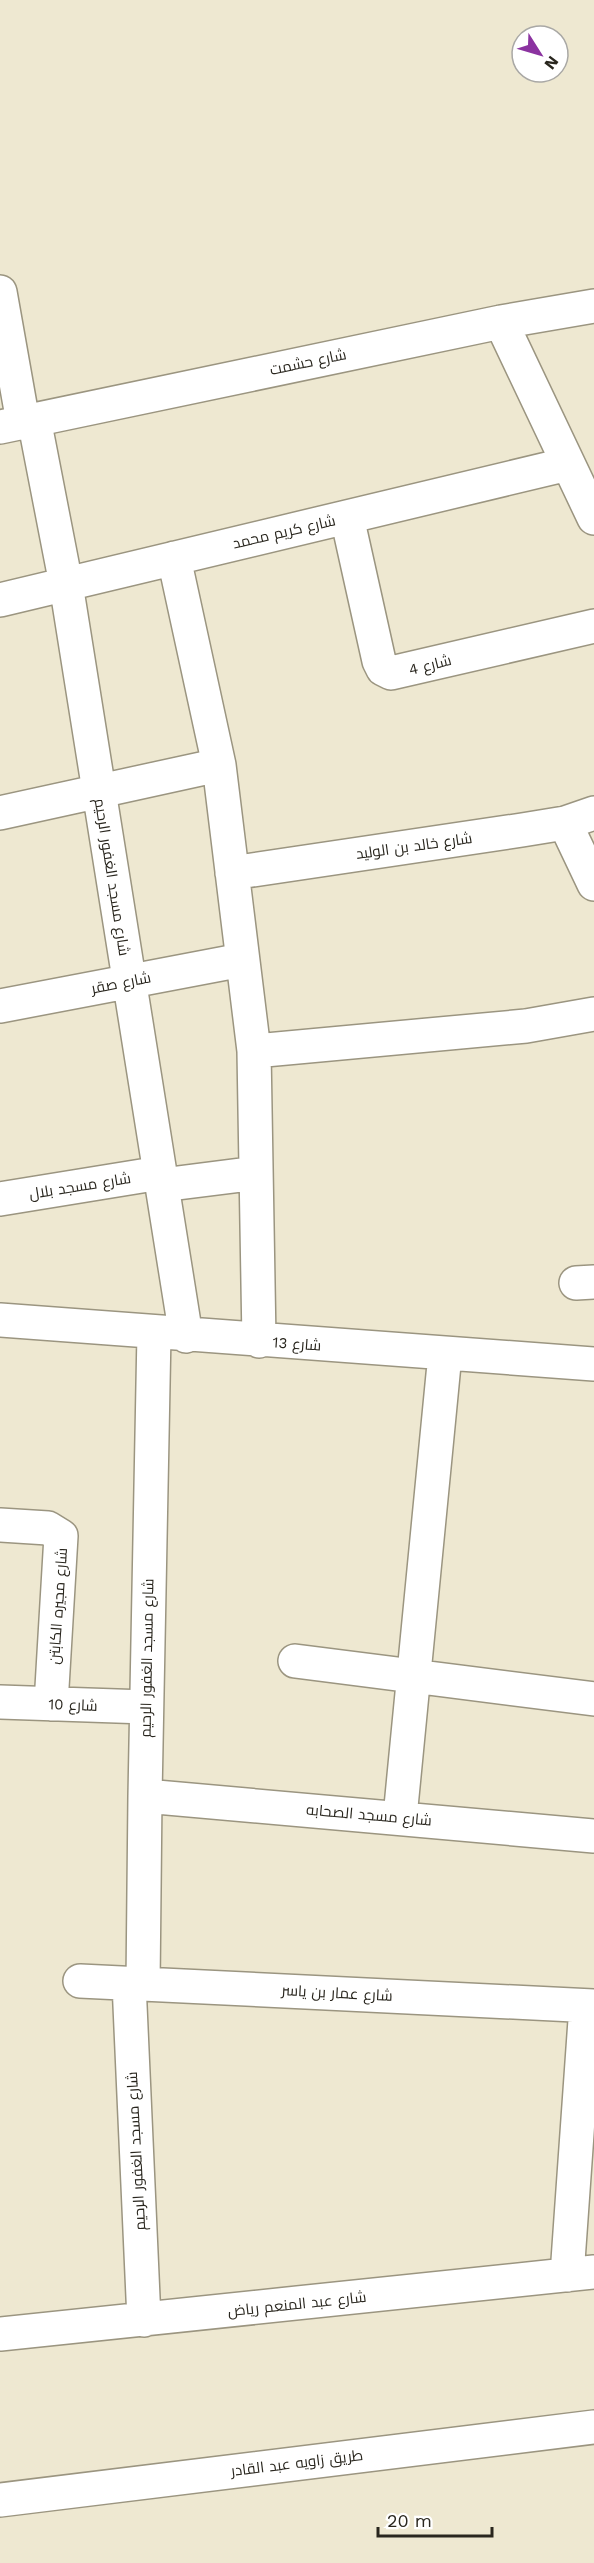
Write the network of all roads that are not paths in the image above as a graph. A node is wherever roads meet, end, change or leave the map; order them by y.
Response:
1 (0, 292) edge
2 (594, 306) edge
3 (501, 322) junction
4 (19, 423) edge
5 (568, 464) junction
6 (347, 517) junction
7 (594, 518) edge
8 (174, 558) junction
9 (66, 584) junction
10 (0, 600) edge
11 (594, 626) edge
12 (219, 765) junction
13 (99, 791) junction
14 (0, 813) edge
15 (580, 818) edge
16 (232, 873) junction
17 (594, 884) edge
18 (242, 960) junction
19 (129, 981) junction
20 (0, 1006) edge
21 (594, 1014) edge
22 (254, 1051) junction
23 (256, 1173) junction
24 (161, 1179) junction
25 (0, 1199) edge
26 (0, 1320) edge
27 (170, 1334) junction
28 (259, 1341) junction
29 (445, 1354) junction
30 (594, 1364) edge
31 (0, 1525) edge
32 (296, 1661) dead end
33 (413, 1676) junction
34 (594, 1699) edge
35 (0, 1702) edge
36 (51, 1704) junction
37 (146, 1707) junction
38 (144, 1796) junction
39 (400, 1817) junction
40 (594, 1836) edge
41 (80, 1981) dead end
42 (136, 1983) junction
43 (590, 2006) edge
44 (580, 2273) edge
45 (144, 2320) junction
46 (0, 2334) edge
47 (594, 2427) edge
48 (0, 2500) edge

1 - 4 street, شارع مسجد الغفور الرحيم
2 - 3 street, شارع حشمت
3 - 4 street, شارع حشمت
3 - 5 street
4 - 9 street, شارع مسجد الغفور الرحيم
5 - 6 street, شارع كريم محمد
5 - 7 street
6 - 8 street, شارع كريم محمد
6 - 11 street, شارع 4
8 - 9 street, شارع كريم محمد
8 - 12 street
9 - 10 street, شارع كريم محمد
9 - 13 street, شارع مسجد الغفور الرحيم
12 - 13 street
12 - 16 street
13 - 14 street
13 - 19 street, شارع مسجد الغفور الرحيم
15 - 16 street, شارع خالد بن الوليد
15 - 17 street
16 - 18 street
18 - 19 street, شارع صقر
18 - 22 street
19 - 20 street, شارع صقر
19 - 24 street, شارع مسجد الغفور الرحيم
21 - 22 street
22 - 23 street
23 - 24 street, شارع مسجد بلال
23 - 28 street
24 - 25 street, شارع مسجد بلال
24 - 27 street, شارع مسجد الغفور الرحيم
26 - 27 street, شارع 13
27 - 28 street, شارع 13
27 - 37 street, شارع مسجد الغفور الرحيم
28 - 29 street, شارع 13
29 - 30 street, شارع 13
29 - 33 street
31 - 36 street, شارع مجيره الكابتن
32 - 33 street
33 - 34 street
33 - 39 street
35 - 36 street, شارع 10
36 - 37 street, شارع 10
37 - 38 street, شارع مسجد الغفور الرحيم
38 - 39 street, شارع مسجد الصحابه
38 - 42 street, شارع مسجد الغفور الرحيم
39 - 40 street, شارع مسجد الصحابه
41 - 42 street, شارع عمار بن ياسر
42 - 43 street, شارع عمار بن ياسر
42 - 45 street, شارع مسجد الغفور الرحيم
43 - 44 street
44 - 45 street, شارع عبد المنعم رياض
45 - 46 street, شارع عبد المنعم رياض
47 - 48 street, طريق زاويه عبد القادر

